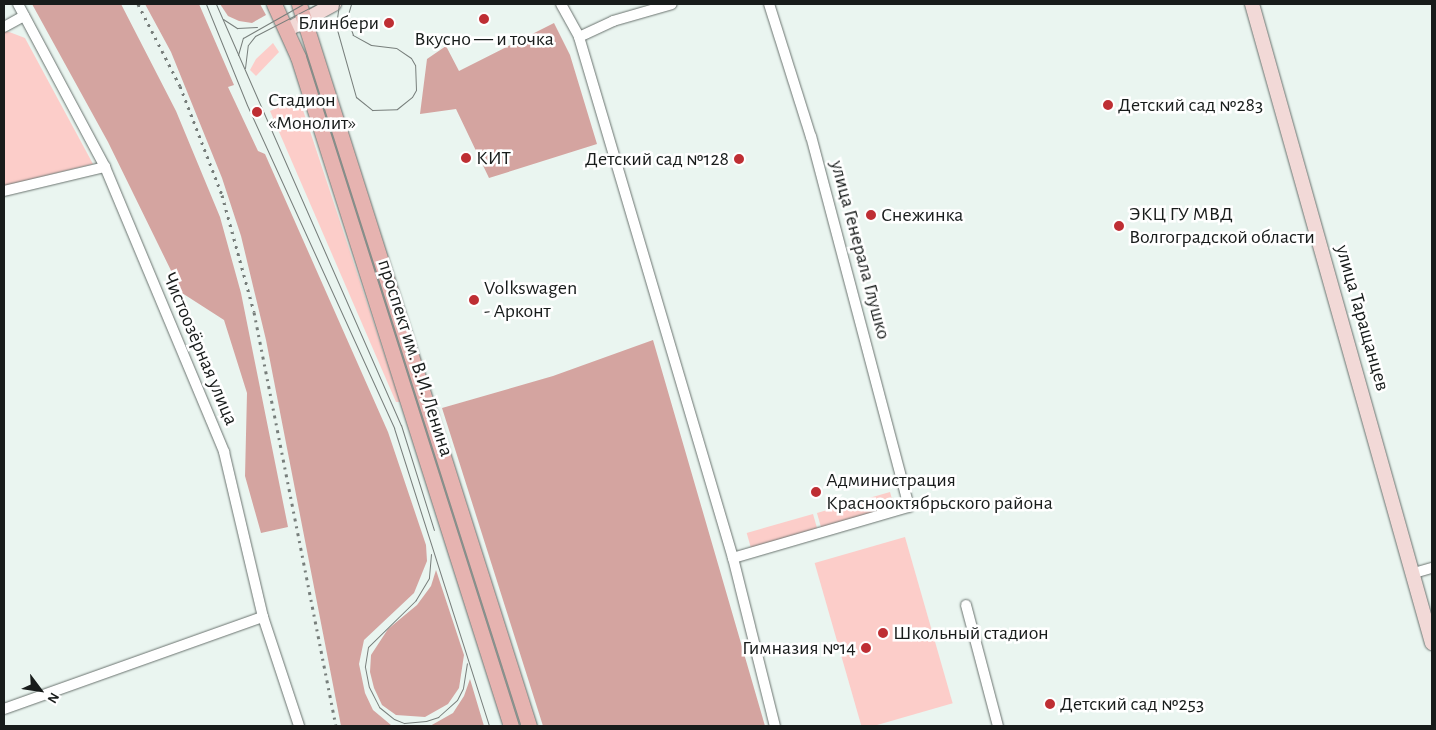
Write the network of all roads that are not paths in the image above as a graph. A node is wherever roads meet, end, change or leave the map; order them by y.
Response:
1 (18, 4) edge
2 (298, 4) edge
3 (334, 4) edge
4 (561, 4) edge
5 (672, 4) edge
6 (769, 4) edge
7 (1252, 4) edge
8 (277, 5) edge
9 (24, 16) junction
10 (304, 20) junction
11 (4, 27) edge
12 (287, 30) junction
13 (579, 37) junction
14 (105, 168) junction
15 (4, 191) edge
16 (733, 558) junction
17 (1432, 568) edge
18 (1414, 573) junction
19 (966, 605) dead end
20 (264, 617) junction
21 (1432, 643) edge
22 (4, 709) edge
23 (299, 726) edge
24 (510, 726) edge
25 (529, 726) edge
26 (775, 726) edge
27 (998, 726) edge

1 - 9 street, Чистоозёрная улица
2 - 10 main road, проспект им. В.И. Ленина
3 - 10 street
4 - 13 street
5 - 13 street
6 - 16 street, улица Генерала Глушко
7 - 18 street, улица Таращанцев
8 - 12 main road, проспект им. В.И. Ленина
9 - 11 street
9 - 14 street, Чистоозёрная улица
10 - 12 street
10 - 25 main road, проспект им. В.И. Ленина
12 - 24 main road, проспект им. В.И. Ленина
13 - 16 street
14 - 15 street
14 - 20 street, Чистоозёрная улица
16 - 26 street
17 - 18 street
18 - 21 street, улица Таращанцев
19 - 27 street
20 - 22 street
20 - 23 street, Чистоозёрная улица

